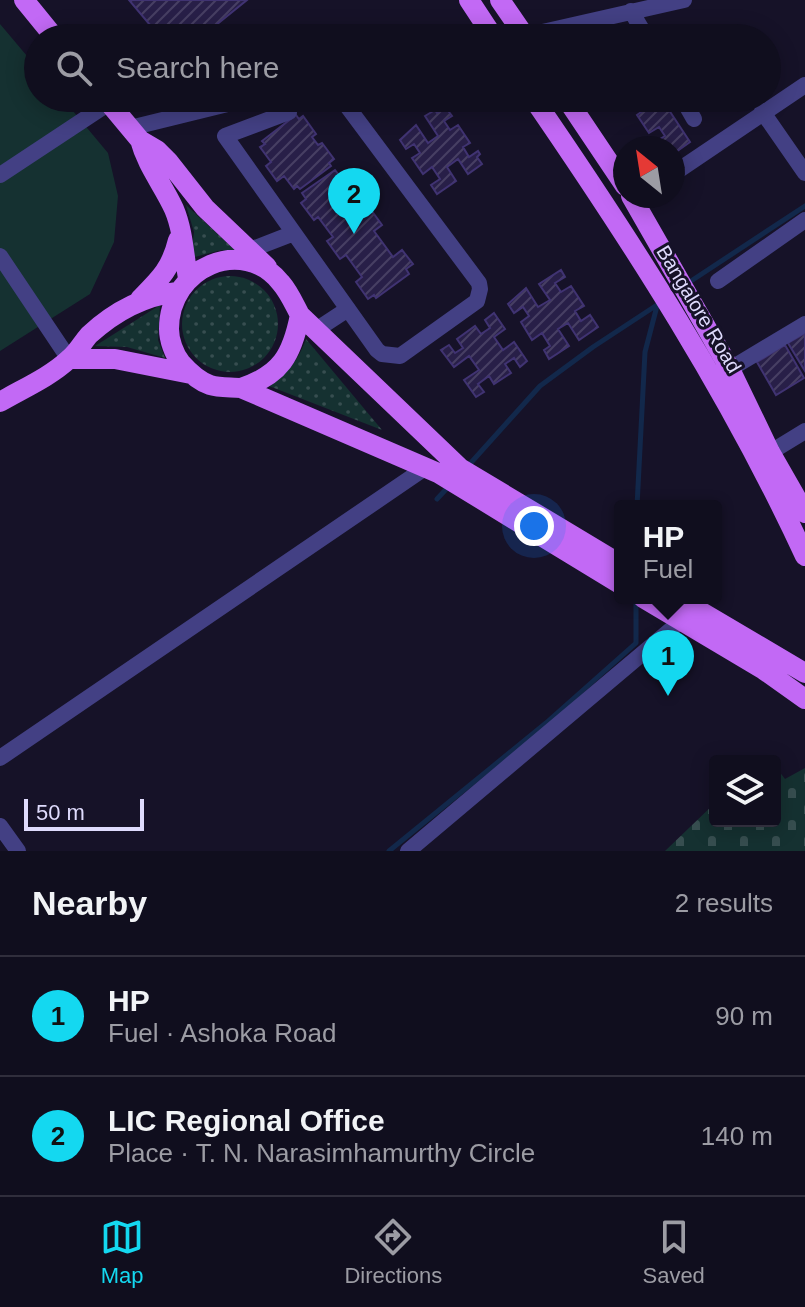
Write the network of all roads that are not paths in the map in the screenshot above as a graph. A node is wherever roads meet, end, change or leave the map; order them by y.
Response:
1 (24, 0) edge
2 (469, 0) edge
3 (500, 0) edge
4 (605, 0) edge
5 (684, 0) edge
6 (622, 13) junction
7 (44, 24) edge
8 (485, 24) edge
9 (514, 24) edge
10 (576, 24) edge
11 (633, 24) edge
12 (805, 85) edge
13 (781, 100) edge
14 (90, 112) edge
15 (117, 112) edge
16 (206, 112) edge
17 (289, 112) dead end
18 (351, 112) edge
19 (543, 112) edge
20 (576, 112) edge
21 (690, 112) edge
22 (761, 112) edge
23 (763, 112) edge
24 (694, 119) dead end
25 (135, 134) junction
26 (613, 166) edge
27 (685, 166) edge
28 (805, 173) edge
29 (0, 175) edge
30 (618, 208) edge
31 (638, 208) edge
32 (612, 213) junction
33 (805, 220) edge
34 (180, 229) junction
35 (294, 233) junction
36 (250, 250) junction
37 (0, 256) edge
38 (663, 274) junction
39 (718, 281) dead end
40 (281, 282) junction
41 (183, 285) junction
42 (137, 302) junction
43 (348, 309) junction
44 (300, 315) junction
45 (689, 318) junction
46 (805, 324) edge
47 (316, 330) junction
48 (69, 359) junction
49 (730, 369) junction
50 (192, 375) junction
51 (241, 388) junction
52 (0, 402) edge
53 (805, 431) edge
54 (763, 456) junction
55 (425, 468) junction
56 (460, 477) junction
57 (797, 503) edge
58 (805, 556) edge
59 (614, 561) edge
60 (614, 580) edge
61 (653, 604) edge
62 (688, 604) edge
63 (681, 621) junction
64 (805, 673) edge
65 (805, 699) edge
66 (0, 758) edge
67 (0, 826) edge
68 (18, 851) edge
69 (408, 851) edge

1 - 7 main road
2 - 8 main road
3 - 9 main road
4 - 6 street
5 - 6 street
6 - 10 street
6 - 11 street
12 - 13 street
14 - 29 street
15 - 25 main road
16 - 25 street
17 - 35 street
18 - 43 street
19 - 32 main road, Bangalore Road
20 - 26 main road, Bangalore Road
21 - 24 street
22 - 27 street
23 - 28 street
25 - 34 main road
25 - 36 main road
30 - 32 street
31 - 38 main road, Bangalore Road
32 - 38 main road, Bangalore Road
33 - 39 street
34 - 41 main road
34 - 42 main road
35 - 36 street
35 - 43 street
36 - 40 main road
37 - 48 street
38 - 45 main road, Bangalore Road
40 - 41 main road
40 - 44 main road
41 - 42 main road
41 - 50 main road
42 - 48 main road
43 - 47 street
44 - 47 main road
44 - 51 main road
45 - 49 main road, Bangalore Road
45 - 54 main road, Bangalore Road
46 - 49 street
47 - 56 main road
48 - 50 main road
48 - 52 main road
49 - 54 main road, Bangalore Road
50 - 51 main road
51 - 55 main road
53 - 54 street
54 - 57 main road, Bangalore Road
55 - 56 main road
55 - 66 street
56 - 59 main road
56 - 60 main road
57 - 58 main road, Bangalore Road
61 - 63 main road
62 - 64 main road
63 - 65 main road
63 - 69 street
67 - 68 street

